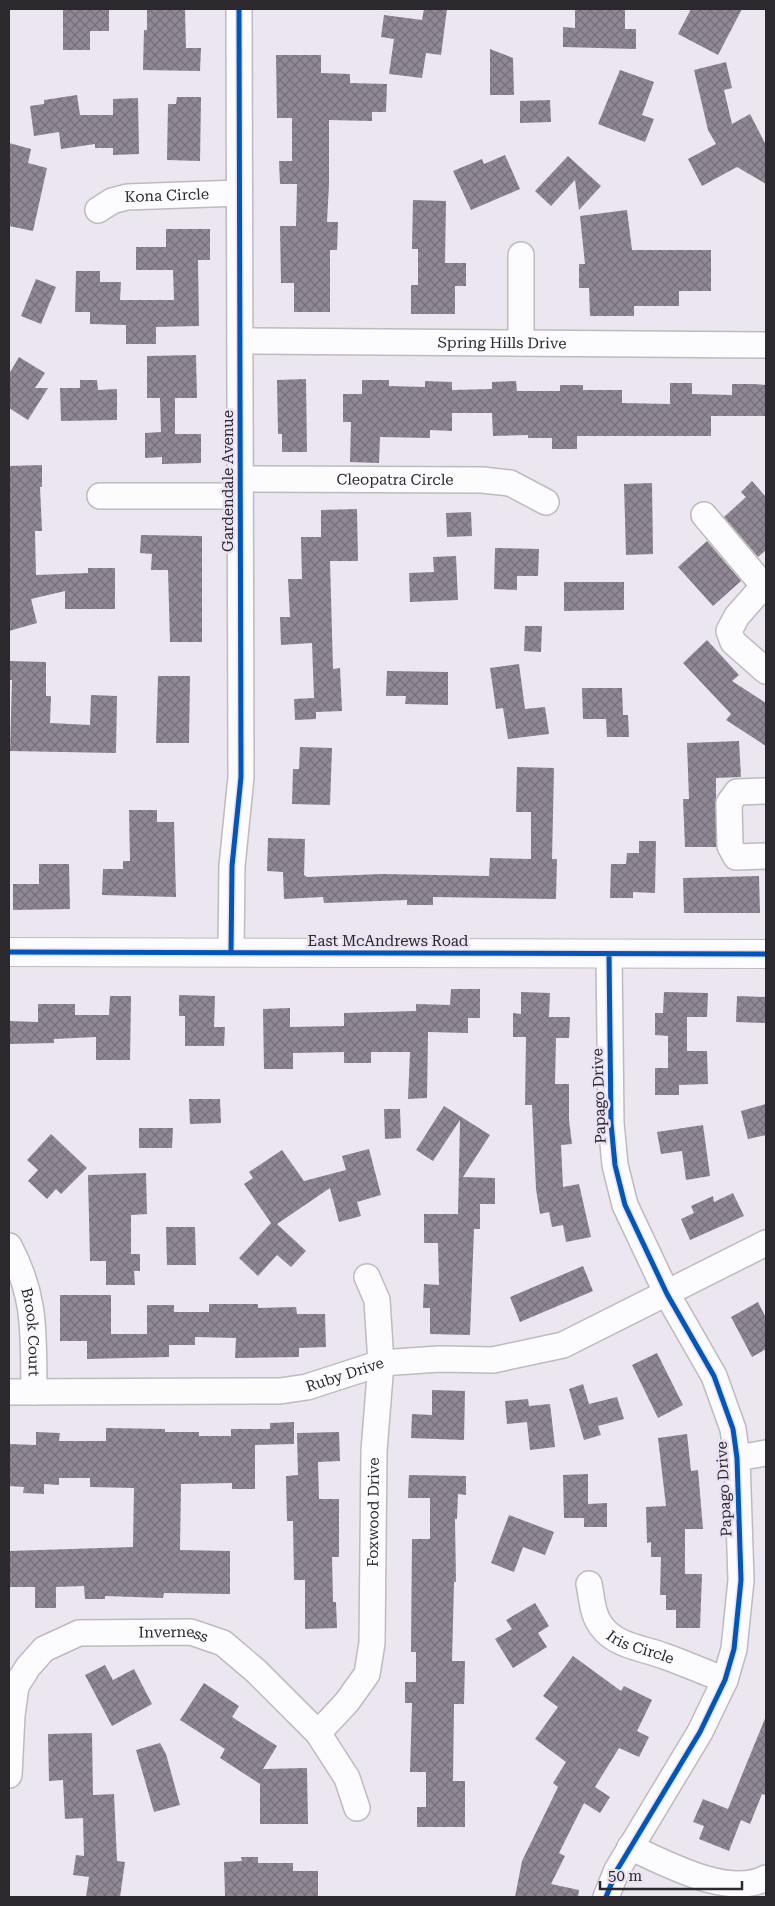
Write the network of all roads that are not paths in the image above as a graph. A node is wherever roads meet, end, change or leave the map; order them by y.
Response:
1 (239, 9) edge
2 (239, 193) junction
3 (98, 210) dead end
4 (521, 255) dead end
5 (240, 341) junction
6 (521, 343) junction
7 (766, 345) edge
8 (240, 488) junction
9 (100, 496) dead end
10 (546, 502) dead end
11 (704, 515) dead end
12 (765, 584) edge
13 (766, 671) edge
14 (766, 791) edge
15 (766, 856) edge
16 (9, 952) edge
17 (231, 953) junction
18 (609, 954) junction
19 (766, 954) edge
20 (766, 1243) edge
21 (9, 1246) edge
22 (367, 1278) dead end
23 (667, 1294) junction
24 (381, 1363) junction
25 (9, 1392) edge
26 (34, 1392) junction
27 (766, 1453) edge
28 (737, 1458) junction
29 (589, 1584) dead end
30 (725, 1680) junction
31 (318, 1733) junction
32 (9, 1775) edge
33 (357, 1808) dead end
34 (630, 1846) junction
35 (766, 1878) edge
36 (606, 1897) edge

1 - 2 street, Gardendale Avenue
2 - 3 street, Kona Circle
2 - 5 street, Gardendale Avenue
4 - 6 street
5 - 6 street, Spring Hills Drive
5 - 8 street, Gardendale Avenue
6 - 7 street, Spring Hills Drive
8 - 9 street, Cleopatra Circle
8 - 10 street, Cleopatra Circle
8 - 17 street, Gardendale Avenue
11 - 12 street
12 - 13 street
14 - 15 street
16 - 17 main road, East McAndrews Road
17 - 18 main road, East McAndrews Road
18 - 19 main road, East McAndrews Road
18 - 23 street, Papago Drive
20 - 23 street, Ruby Drive
21 - 26 street, Brook Court
22 - 24 street, Foxwood Drive
23 - 24 street, Ruby Drive
23 - 28 street, Papago Drive
24 - 26 street, Ruby Drive
24 - 31 street, Foxwood Drive
25 - 26 street, Ruby Drive
27 - 28 street
28 - 30 street, Papago Drive
29 - 30 street, Iris Circle
30 - 34 street, Papago Drive
31 - 32 street, Inverness
31 - 33 street, Inverness
34 - 35 street
34 - 36 street, Papago Drive

